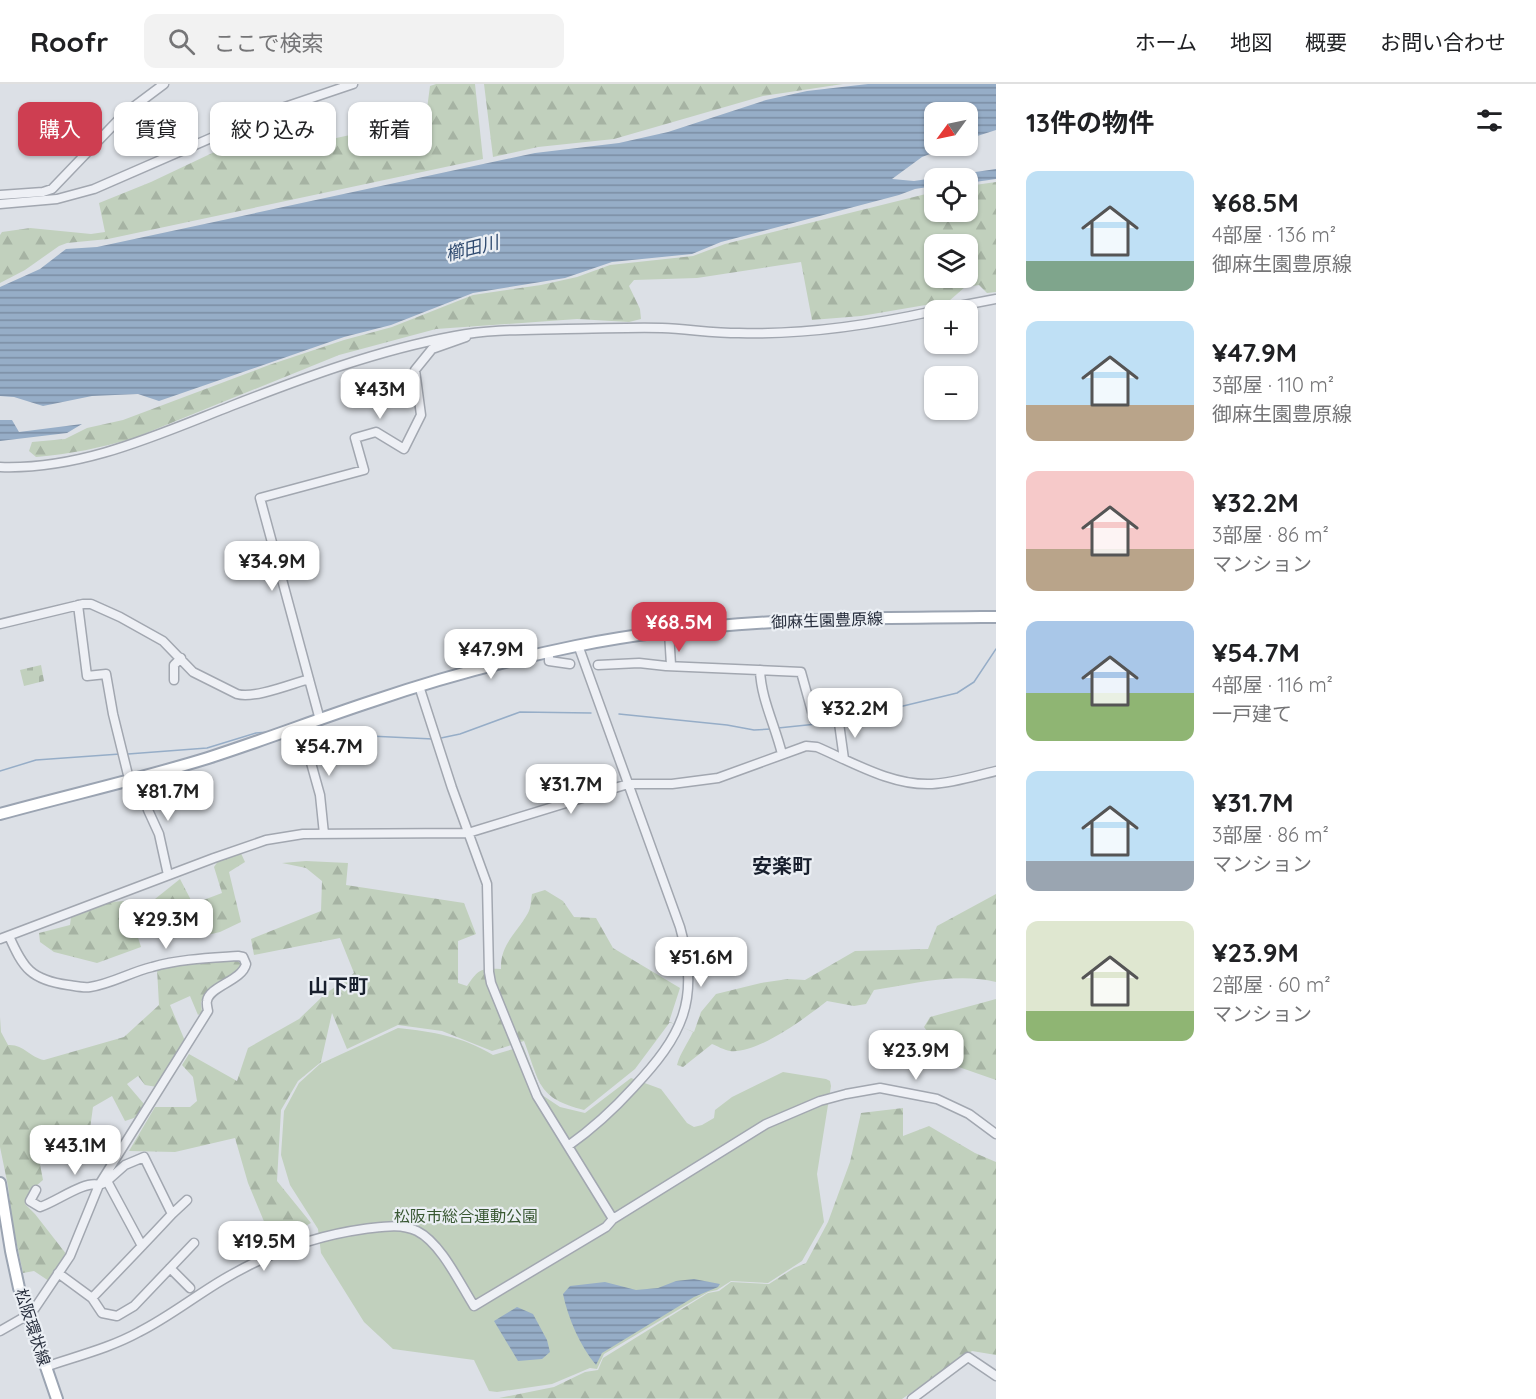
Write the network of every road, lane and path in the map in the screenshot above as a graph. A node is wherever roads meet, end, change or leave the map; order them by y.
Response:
1 (164, 84) edge
2 (353, 84) edge
3 (0, 195) edge
4 (0, 204) edge
5 (996, 299) edge
6 (978, 303) edge
7 (924, 313) edge
8 (470, 334) junction
9 (0, 467) edge
10 (78, 605) junction
11 (996, 617) edge
12 (0, 624) edge
13 (669, 632) junction
14 (578, 645) junction
15 (549, 652) junction
16 (181, 658) junction
17 (570, 664) dead end
18 (598, 665) dead end
19 (671, 666) junction
20 (760, 670) junction
21 (309, 679) junction
22 (174, 680) dead end
23 (419, 686) junction
24 (320, 720) junction
25 (301, 727) junction
26 (782, 754) junction
27 (844, 759) junction
28 (996, 771) edge
29 (133, 778) junction
30 (628, 784) junction
31 (0, 814) edge
32 (468, 833) junction
33 (324, 834) junction
34 (168, 875) junction
35 (4, 937) edge
36 (996, 1134) edge
37 (568, 1146) junction
38 (0, 1183) edge
39 (103, 1183) junction
40 (36, 1190) dead end
41 (187, 1200) dead end
42 (172, 1214) junction
43 (613, 1219) junction
44 (194, 1243) dead end
45 (142, 1246) junction
46 (170, 1269) junction
47 (58, 1274) junction
48 (190, 1288) dead end
49 (92, 1298) junction
50 (28, 1315) junction
51 (0, 1331) edge
52 (45, 1366) junction
53 (996, 1376) edge
54 (57, 1399) edge
55 (912, 1399) edge

1 - 3 street
2 - 4 street
5 - 6 street
7 - 8 street
8 - 9 street
8 - 21 street
10 - 12 street
10 - 16 street
10 - 29 street
11 - 13 main road, 御麻生園豊原線
13 - 14 main road, 御麻生園豊原線
13 - 19 street
14 - 15 main road, 御麻生園豊原線
14 - 30 street
15 - 17 street
15 - 23 main road, 御麻生園豊原線
16 - 21 street
16 - 22 street
18 - 19 street
19 - 20 street
20 - 26 street
20 - 27 street
21 - 24 street
23 - 24 main road, 御麻生園豊原線
23 - 32 street
24 - 25 main road, 御麻生園豊原線
25 - 29 main road, 御麻生園豊原線
25 - 33 street
26 - 27 street
26 - 30 street
27 - 28 street
29 - 31 main road, 御麻生園豊原線
29 - 34 street
30 - 32 street
30 - 37 street
32 - 33 street
32 - 37 street
33 - 34 street
34 - 35 street
35 - 39 street
36 - 43 street
37 - 43 street
38 - 50 main road, 松阪環状線
39 - 40 street
39 - 42 street
39 - 45 street
39 - 47 street
41 - 42 street
42 - 45 street
43 - 52 street
44 - 46 street
45 - 49 street
46 - 48 street
46 - 49 street
47 - 49 street
47 - 50 street
50 - 51 street
50 - 52 main road, 松阪環状線
52 - 54 main road, 松阪環状線
53 - 55 street

